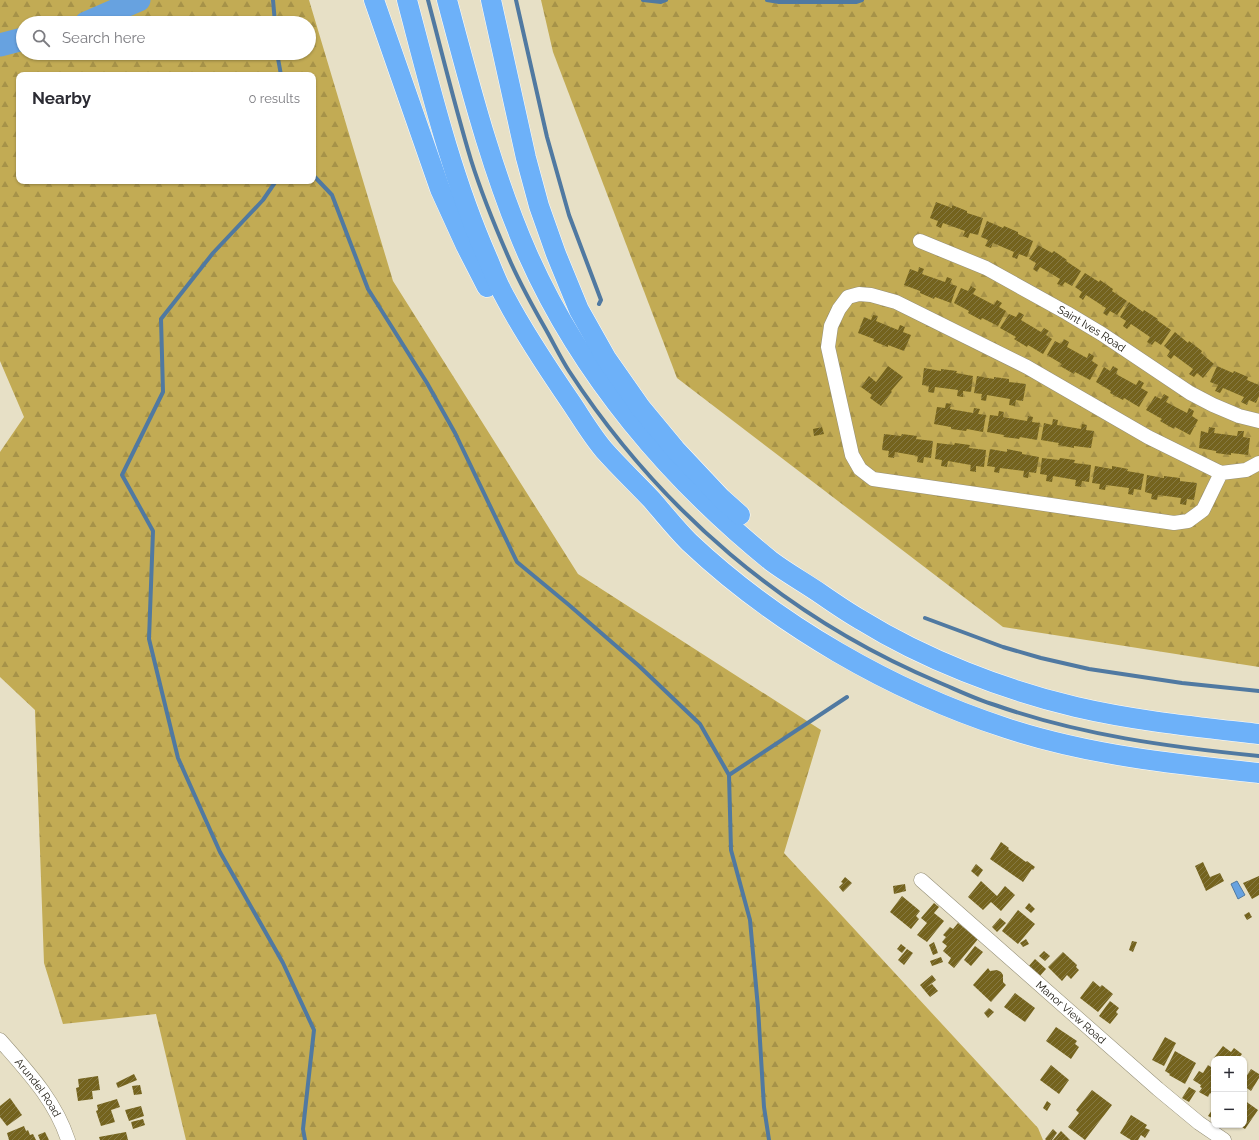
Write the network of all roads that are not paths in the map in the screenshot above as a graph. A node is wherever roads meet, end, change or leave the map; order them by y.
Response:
1 (374, 0) edge
2 (407, 0) edge
3 (446, 0) edge
4 (491, 0) edge
5 (920, 241) dead end
6 (1259, 421) edge
7 (603, 448) junction
8 (1259, 463) edge
9 (1221, 473) junction
10 (862, 621) junction
11 (1259, 734) edge
12 (1259, 773) edge
13 (921, 880) dead end
14 (0, 1040) edge
15 (68, 1140) edge
16 (1224, 1140) edge

1 - 7 highway
2 - 7 highway
3 - 10 highway
4 - 10 highway
5 - 6 street, Saint Ives Road
7 - 12 highway
8 - 9 street
9 - 9 street
10 - 11 highway
13 - 16 street, Manor View Road
14 - 15 street, Arundel Road

